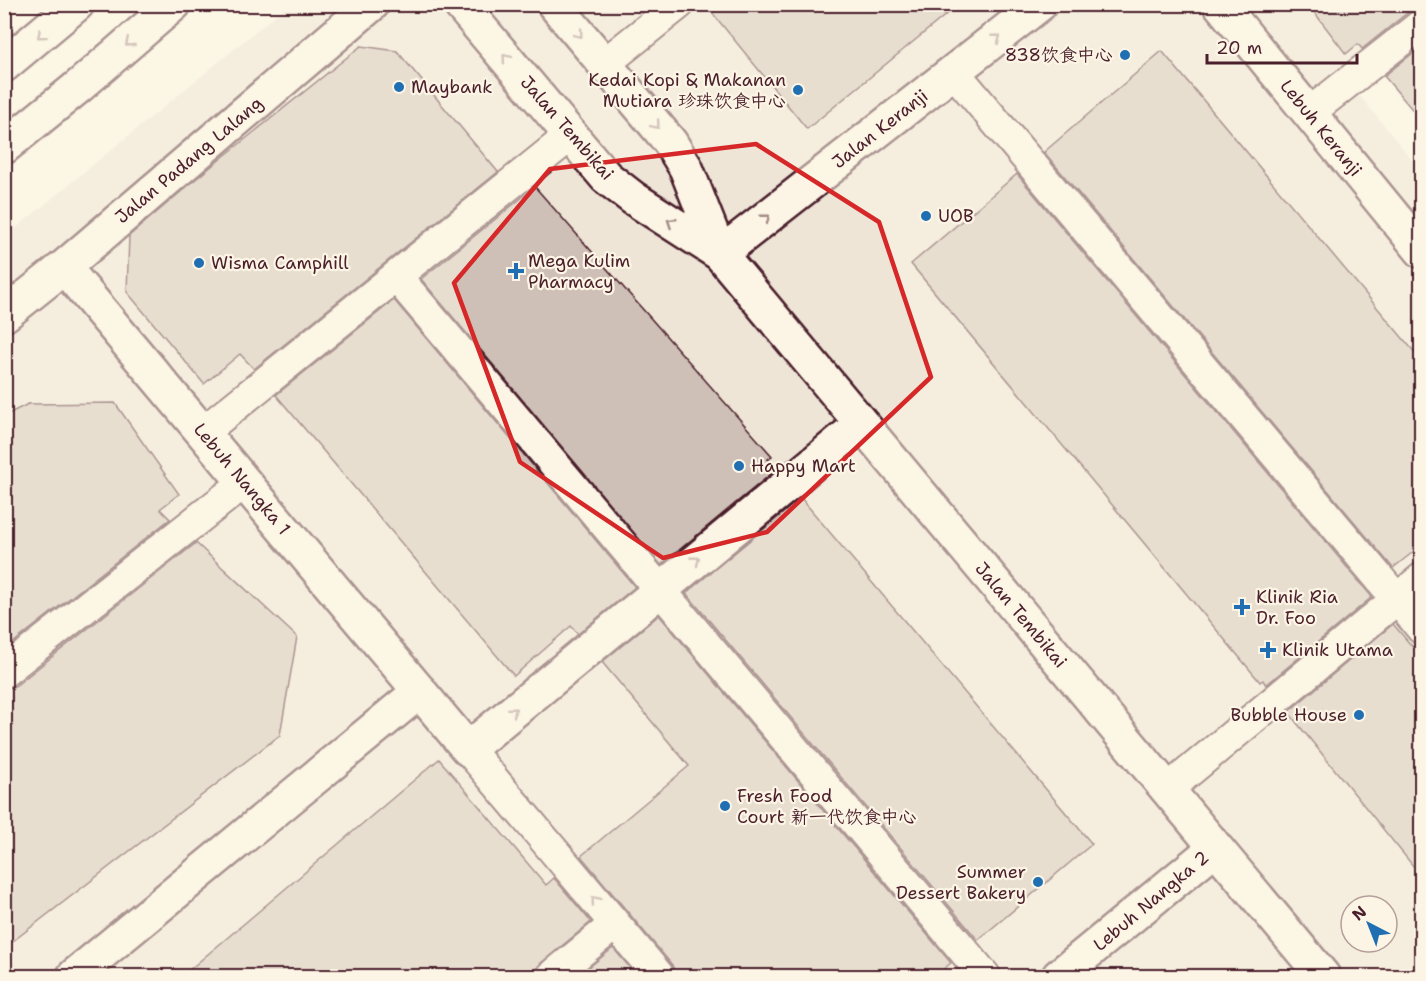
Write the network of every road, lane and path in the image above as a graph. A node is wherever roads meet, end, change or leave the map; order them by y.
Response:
1 (77, 4) edge
2 (174, 4) edge
3 (372, 4) edge
4 (460, 4) edge
5 (554, 4) edge
6 (679, 4) edge
7 (1040, 4) edge
8 (1221, 4) edge
9 (1422, 24) edge
10 (604, 64) junction
11 (4, 65) edge
12 (954, 72) junction
13 (1309, 113) junction
14 (571, 135) junction
15 (4, 147) edge
16 (1422, 251) edge
17 (720, 254) junction
18 (64, 267) junction
19 (396, 276) junction
20 (4, 315) edge
21 (861, 424) junction
22 (203, 432) junction
23 (245, 482) junction
24 (1422, 578) edge
25 (660, 590) junction
26 (1396, 599) junction
27 (1422, 630) edge
28 (4, 672) edge
29 (420, 691) junction
30 (468, 749) junction
31 (1167, 790) junction
32 (1215, 848) junction
33 (615, 924) junction
34 (74, 976) edge
35 (552, 976) edge
36 (659, 976) edge
37 (985, 976) edge
38 (1059, 976) edge
39 (1323, 976) edge

1 -> 11 street
2 -> 15 street
3 - 18 street, Jalan Padang Lalang
14 -> 4 street, Jalan Tembikai
5 -> 10 street, Jalan Tembikai
6 - 10 lane
12 -> 7 street, Jalan Keranji
8 - 13 street, Lebuh Keranji
9 - 13 lane
10 -> 17 street, Jalan Tembikai
17 -> 12 street, Jalan Keranji
12 - 26 lane
13 - 16 street, Lebuh Keranji
17 -> 14 street, Jalan Tembikai
14 - 19 lane
17 - 21 street, Jalan Tembikai
18 - 20 street, Jalan Padang Lalang
18 - 22 street, Lebuh Nangka 1
19 - 22 lane
19 - 25 lane
25 -> 21 street
21 - 31 street, Jalan Tembikai
22 - 23 street, Lebuh Nangka 1
23 - 28 lane
23 - 29 street, Lebuh Nangka 1
24 - 26 lane
30 -> 25 street
25 - 37 lane
26 - 27 lane
26 - 31 lane
29 - 30 street, Lebuh Nangka 1
29 - 34 street
33 -> 30 lane
31 - 32 street, Jalan Tembikai
32 - 38 street, Lebuh Nangka 2
32 - 39 street, Jalan Tembikai
33 - 35 lane
33 - 36 lane

